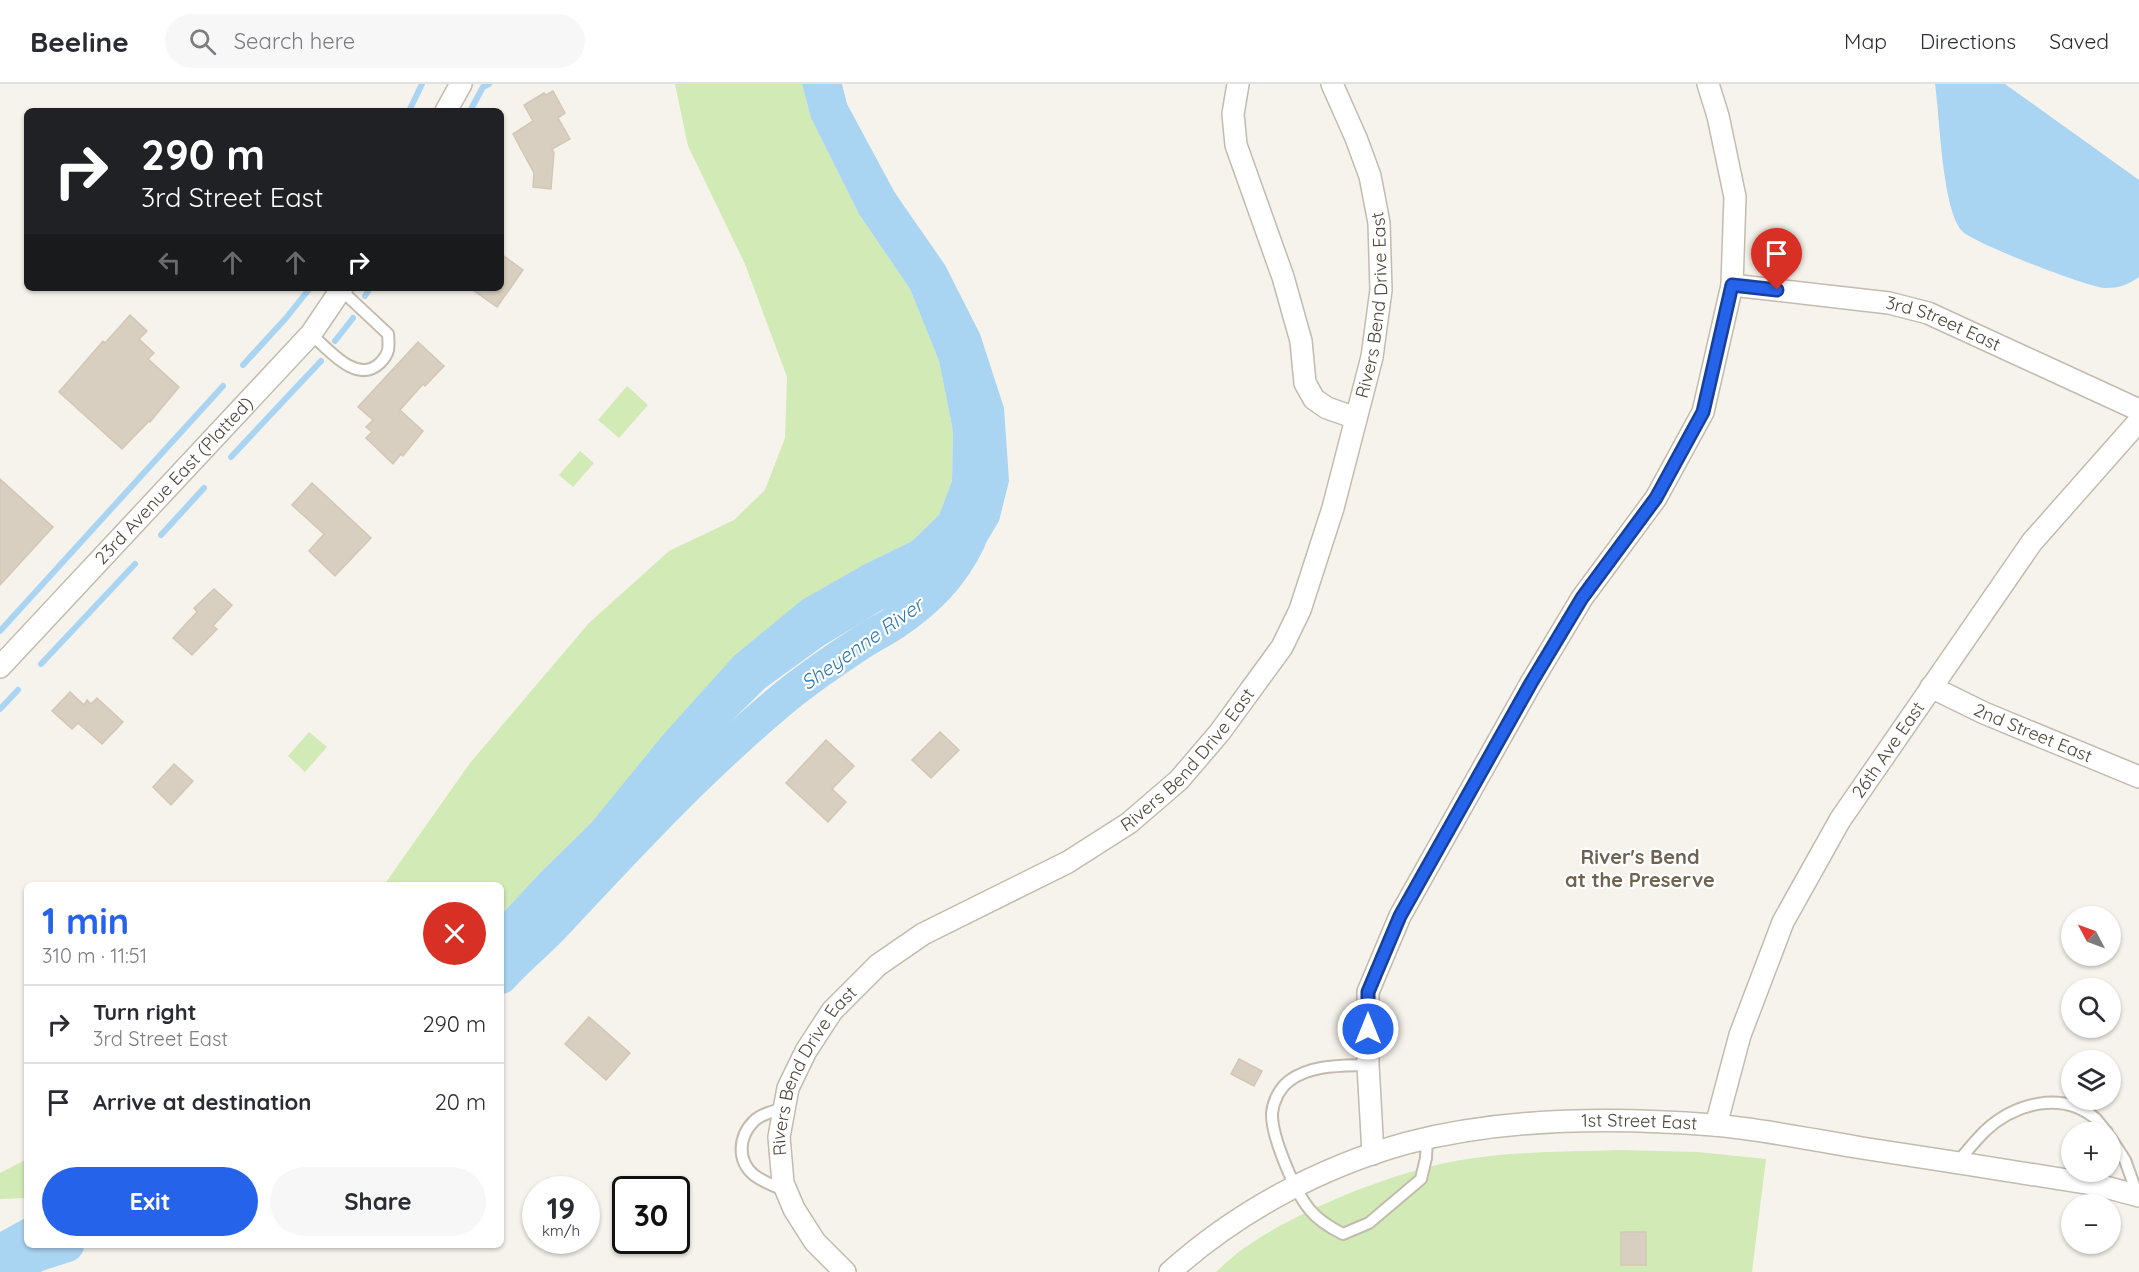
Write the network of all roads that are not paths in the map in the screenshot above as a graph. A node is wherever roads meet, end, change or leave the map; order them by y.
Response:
1 (461, 84) edge
2 (1238, 84) edge
3 (1332, 84) edge
4 (1708, 84) edge
5 (448, 108) edge
6 (1732, 285) junction
7 (340, 291) edge
8 (343, 291) edge
9 (311, 334) junction
10 (2139, 410) edge
11 (1356, 418) junction
12 (2139, 421) edge
13 (0, 667) edge
14 (1931, 687) junction
15 (2139, 777) edge
16 (1368, 1065) junction
17 (784, 1108) junction
18 (2098, 1122) edge
19 (1716, 1125) junction
20 (1427, 1139) junction
21 (1373, 1154) junction
22 (2121, 1154) edge
23 (1957, 1163) junction
24 (1295, 1186) junction
25 (786, 1190) junction
26 (2138, 1196) edge
27 (845, 1272) edge
28 (1170, 1272) edge

1 - 5 street
2 - 11 street
3 - 11 street, Rivers Bend Drive East
4 - 6 street
6 - 10 street, 3rd Street East
6 - 16 street
7 - 9 street, 23rd Avenue East (Platted)
8 - 9 lane
9 - 13 street, 23rd Avenue East (Platted)
11 - 17 street, Rivers Bend Drive East
12 - 14 street, 26th Ave East
14 - 15 street, 2nd Street East
14 - 19 street, 26th Ave East
16 - 21 street
16 - 24 lane
17 - 25 street, Rivers Bend Drive East
17 - 25 lane
18 - 23 lane
19 - 20 street, 1st Street East
19 - 23 street, 1st Street East
20 - 21 street, 1st Street East
20 - 24 lane
21 - 24 street, 1st Street East
22 - 26 lane
23 - 26 street, 1st Street East
24 - 28 street, 1st Street East
25 - 27 street, Rivers Bend Drive East

